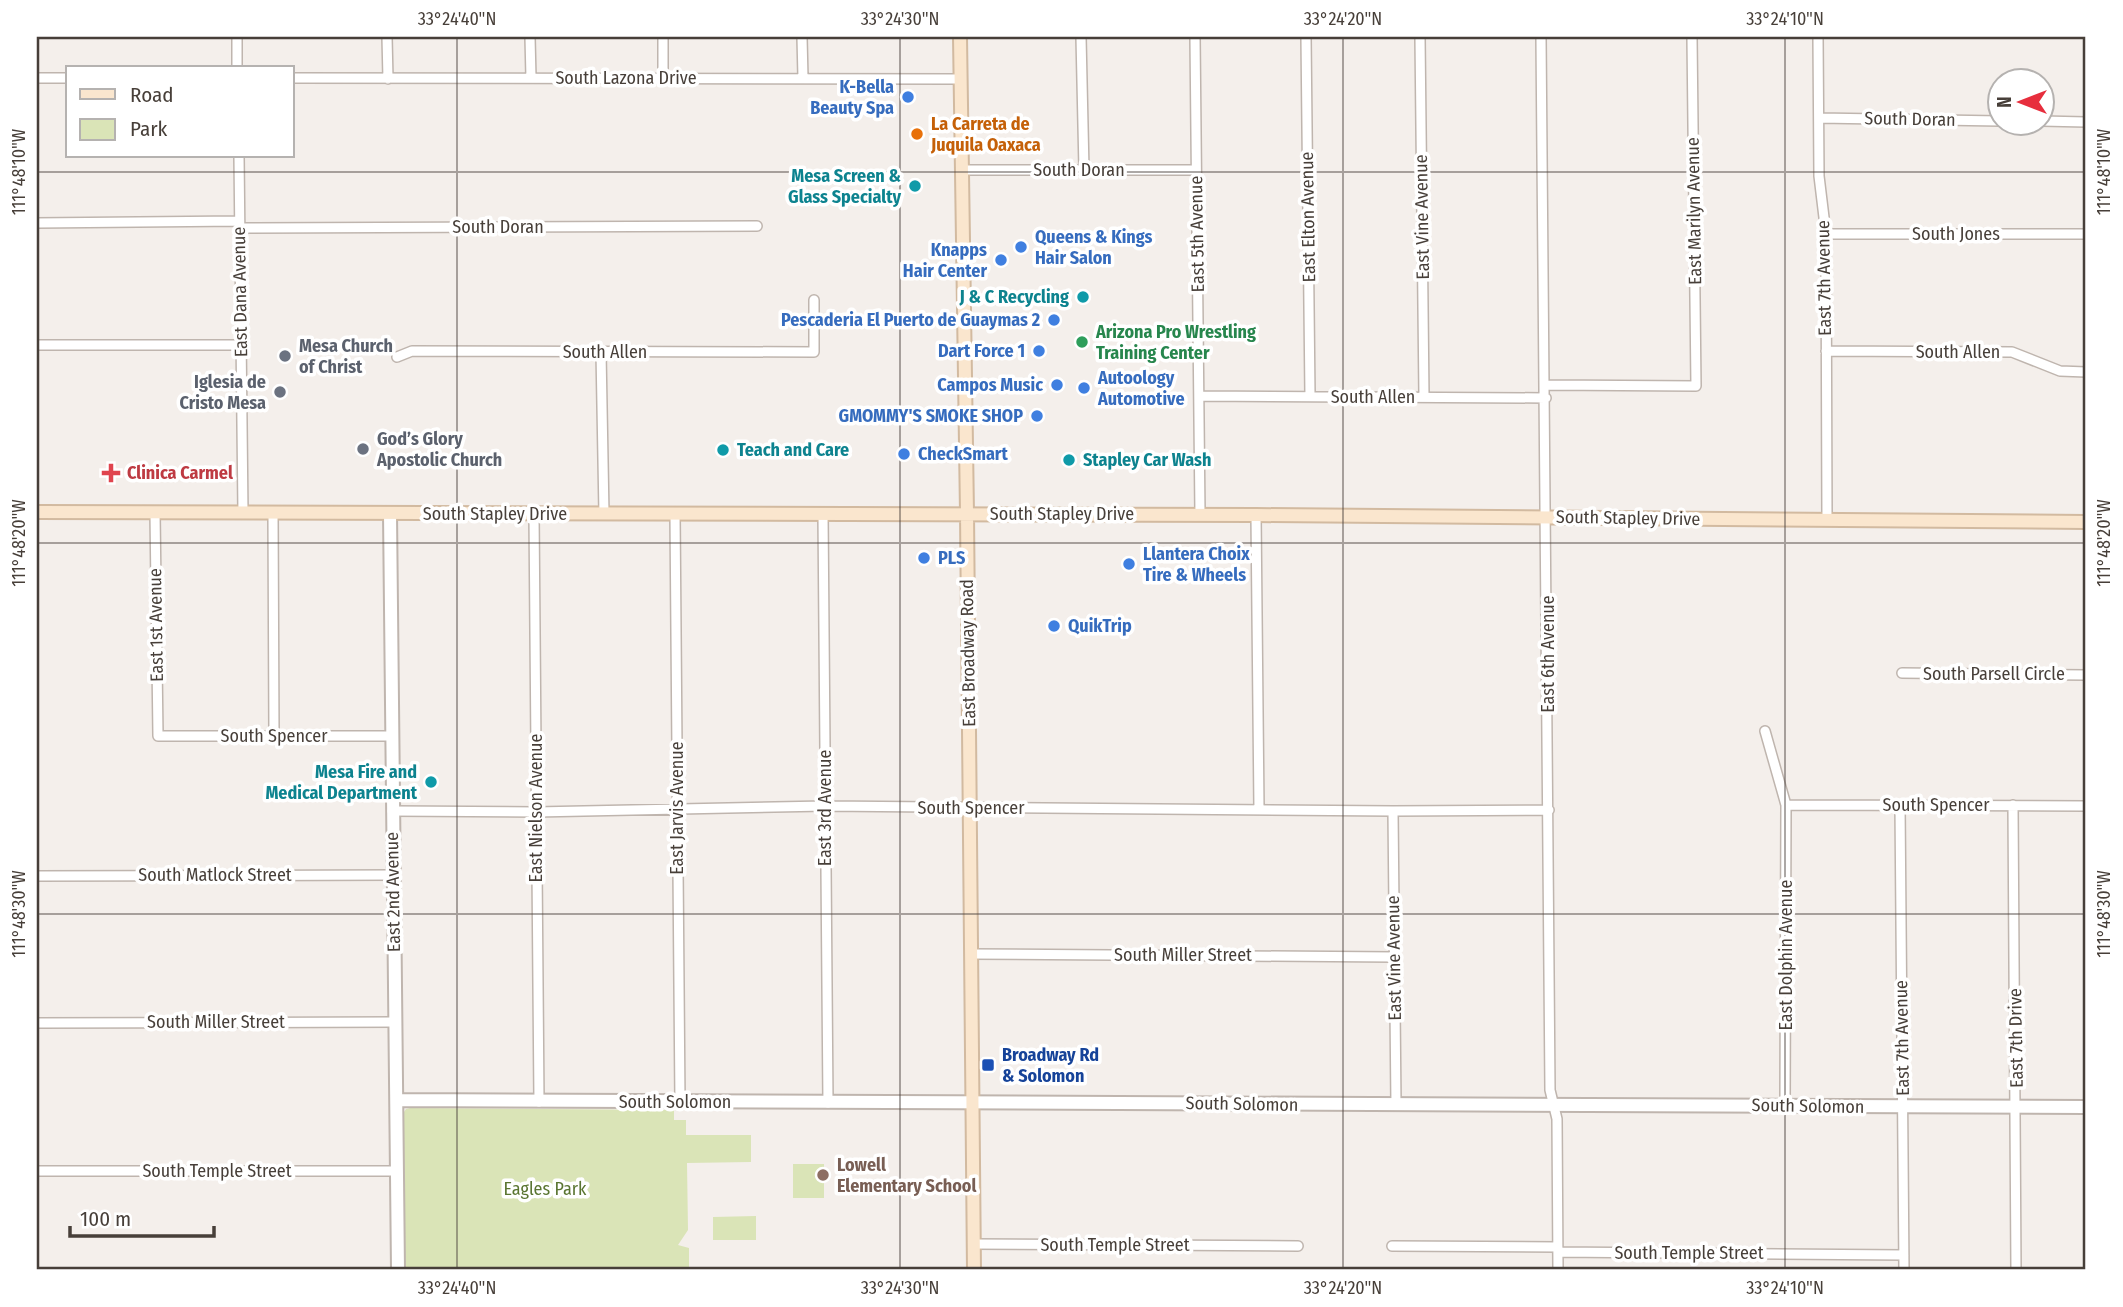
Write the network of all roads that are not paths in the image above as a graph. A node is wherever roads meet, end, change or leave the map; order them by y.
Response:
1 (237, 37) edge
2 (387, 37) edge
3 (530, 37) edge
4 (663, 37) edge
5 (802, 37) edge
6 (960, 37) edge
7 (1082, 37) edge
8 (1195, 37) edge
9 (1306, 37) edge
10 (1420, 37) edge
11 (1541, 37) edge
12 (1692, 37) edge
13 (1818, 37) edge
14 (237, 66) edge
15 (37, 78) edge
16 (66, 78) edge
17 (294, 78) edge
18 (531, 78) junction
19 (663, 78) junction
20 (803, 78) junction
21 (387, 79) junction
22 (960, 79) junction
23 (1819, 118) junction
24 (1986, 121) edge
25 (2056, 121) edge
26 (2086, 122) edge
27 (239, 158) edge
28 (961, 170) junction
29 (1084, 170) junction
30 (1196, 170) junction
31 (37, 223) edge
32 (239, 224) junction
33 (757, 226) dead end
34 (1826, 234) junction
35 (2086, 234) edge
36 (814, 300) dead end
37 (37, 345) edge
38 (241, 345) junction
39 (1826, 351) junction
40 (601, 352) junction
41 (397, 357) dead end
42 (2086, 372) edge
43 (1546, 385) junction
44 (1199, 396) junction
45 (1310, 396) junction
46 (1424, 397) junction
47 (1546, 398) junction
48 (37, 512) edge
49 (155, 513) junction
50 (243, 513) junction
51 (273, 513) junction
52 (390, 513) junction
53 (604, 513) junction
54 (967, 513) junction
55 (534, 514) junction
56 (675, 514) junction
57 (823, 514) junction
58 (1200, 514) junction
59 (1256, 515) junction
60 (1547, 517) junction
61 (1826, 520) junction
62 (2086, 522) edge
63 (1902, 673) dead end
64 (2086, 674) edge
65 (1765, 731) dead end
66 (158, 736) joint
67 (274, 736) junction
68 (391, 736) junction
69 (1786, 805) junction
70 (1899, 805) junction
71 (2013, 805) junction
72 (825, 806) junction
73 (2086, 806) edge
74 (678, 808) junction
75 (970, 808) junction
76 (1259, 809) junction
77 (1549, 810) junction
78 (392, 811) junction
79 (1393, 811) junction
80 (536, 812) junction
81 (393, 875) junction
82 (37, 876) edge
83 (971, 954) junction
84 (1394, 957) junction
85 (395, 1022) junction
86 (37, 1023) edge
87 (397, 1100) junction
88 (539, 1102) junction
89 (680, 1102) junction
90 (828, 1102) junction
91 (972, 1103) junction
92 (1396, 1105) junction
93 (1554, 1105) junction
94 (1785, 1105) junction
95 (1902, 1107) junction
96 (2017, 1107) junction
97 (2086, 1107) edge
98 (37, 1171) edge
99 (397, 1171) junction
100 (974, 1244) junction
101 (1298, 1246) dead end
102 (1392, 1246) dead end
103 (1558, 1250) junction
104 (1904, 1255) junction
105 (398, 1270) edge
106 (974, 1270) edge
107 (1558, 1270) edge
108 (1904, 1270) edge
109 (2016, 1270) edge

1 - 14 street
2 - 21 street
3 - 18 street
4 - 19 street
5 - 20 street
6 - 22 main road, East Broadway Road
7 - 29 street
8 - 30 street, East 5th Avenue
9 - 45 street, East Elton Avenue
10 - 46 street, East Vine Avenue
11 - 43 street, East 6th Avenue
12 - 43 street, East Marilyn Avenue
13 - 23 street, East 7th Avenue
15 - 16 street
17 - 21 street, South Lazona Drive
18 - 19 street, South Lazona Drive
18 - 21 street, South Lazona Drive
19 - 20 street, South Lazona Drive
20 - 22 street, South Lazona Drive
22 - 28 main road, East Broadway Road
23 - 24 street, South Doran
23 - 34 street, East 7th Avenue
25 - 26 street
27 - 32 street, East Dana Avenue
28 - 29 street, South Doran
28 - 54 main road, East Broadway Road
29 - 30 street, South Doran
30 - 44 street, East 5th Avenue
31 - 32 street, South Doran
32 - 33 street, South Doran
32 - 38 street, East Dana Avenue
34 - 35 street, South Jones
34 - 39 street, East 7th Avenue
36 - 40 street, South Allen
37 - 38 street
38 - 50 street, East Dana Avenue
39 - 42 street, South Allen
39 - 61 street, East 7th Avenue
40 - 41 street, South Allen
40 - 53 street
43 - 47 street, East 6th Avenue
44 - 45 street, South Allen
44 - 58 street, East 5th Avenue
45 - 46 street, South Allen
46 - 47 street, South Allen
47 - 60 street, East 6th Avenue
48 - 49 main road, South Stapley Drive
49 - 50 main road, South Stapley Drive
49 - 66 street, East 1st Avenue
50 - 51 main road, South Stapley Drive
51 - 52 main road, South Stapley Drive
51 - 67 street
52 - 55 main road, South Stapley Drive
52 - 68 street, East 2nd Avenue
53 - 55 main road, South Stapley Drive
53 - 56 main road, South Stapley Drive
54 - 57 main road, South Stapley Drive
54 - 58 main road, South Stapley Drive
54 - 75 main road, East Broadway Road
55 - 80 street, East Nielson Avenue
56 - 57 main road, South Stapley Drive
56 - 74 street, East Jarvis Avenue
57 - 72 street, East 3rd Avenue
58 - 59 main road, South Stapley Drive
59 - 60 main road, South Stapley Drive
59 - 76 street
60 - 61 main road, South Stapley Drive
60 - 77 street, East 6th Avenue
61 - 62 main road, South Stapley Drive
63 - 64 street, South Parsell Circle
65 - 69 street, East Dolphin Avenue
66 - 67 street, South Spencer
67 - 68 street, South Spencer
68 - 78 street, East 2nd Avenue
69 - 70 street, South Spencer
69 - 94 street, East Dolphin Avenue
70 - 71 street, South Spencer
70 - 95 street, East 7th Avenue
71 - 73 street, South Spencer
71 - 96 street, East 7th Drive
72 - 74 street, South Spencer
72 - 75 street, South Spencer
72 - 90 street, East 3rd Avenue
74 - 80 street, South Spencer
74 - 89 street, East Jarvis Avenue
75 - 76 street, South Spencer
75 - 83 main road, East Broadway Road
76 - 79 street, South Spencer
77 - 79 street, South Spencer
77 - 93 street, East 6th Avenue
78 - 80 street, South Spencer
78 - 81 street, East 2nd Avenue
79 - 84 street, East Vine Avenue
80 - 88 street, East Nielson Avenue
81 - 82 street, South Matlock Street
81 - 85 street, East 2nd Avenue
83 - 84 street, South Miller Street
83 - 91 main road, East Broadway Road
84 - 92 street, East Vine Avenue
85 - 86 street, South Miller Street
85 - 87 street, East 2nd Avenue
87 - 88 street, South Solomon
87 - 99 street, East 2nd Avenue
88 - 89 street, South Solomon
89 - 90 street, South Solomon
90 - 91 street, South Solomon
91 - 92 street, South Solomon
91 - 100 main road, East Broadway Road
92 - 93 street, South Solomon
93 - 94 street, South Solomon
93 - 103 street, East 6th Avenue
94 - 95 street, South Solomon
95 - 96 street, South Solomon
95 - 104 street, East 7th Avenue
96 - 97 street, South Solomon
96 - 109 street, East 7th Drive
98 - 99 street, South Temple Street
99 - 105 street, East 2nd Avenue
100 - 101 street, South Temple Street
100 - 106 main road, East Broadway Road
102 - 103 street, South Temple Street
103 - 104 street, South Temple Street
103 - 107 street, East 6th Avenue
104 - 108 street, East 7th Avenue

